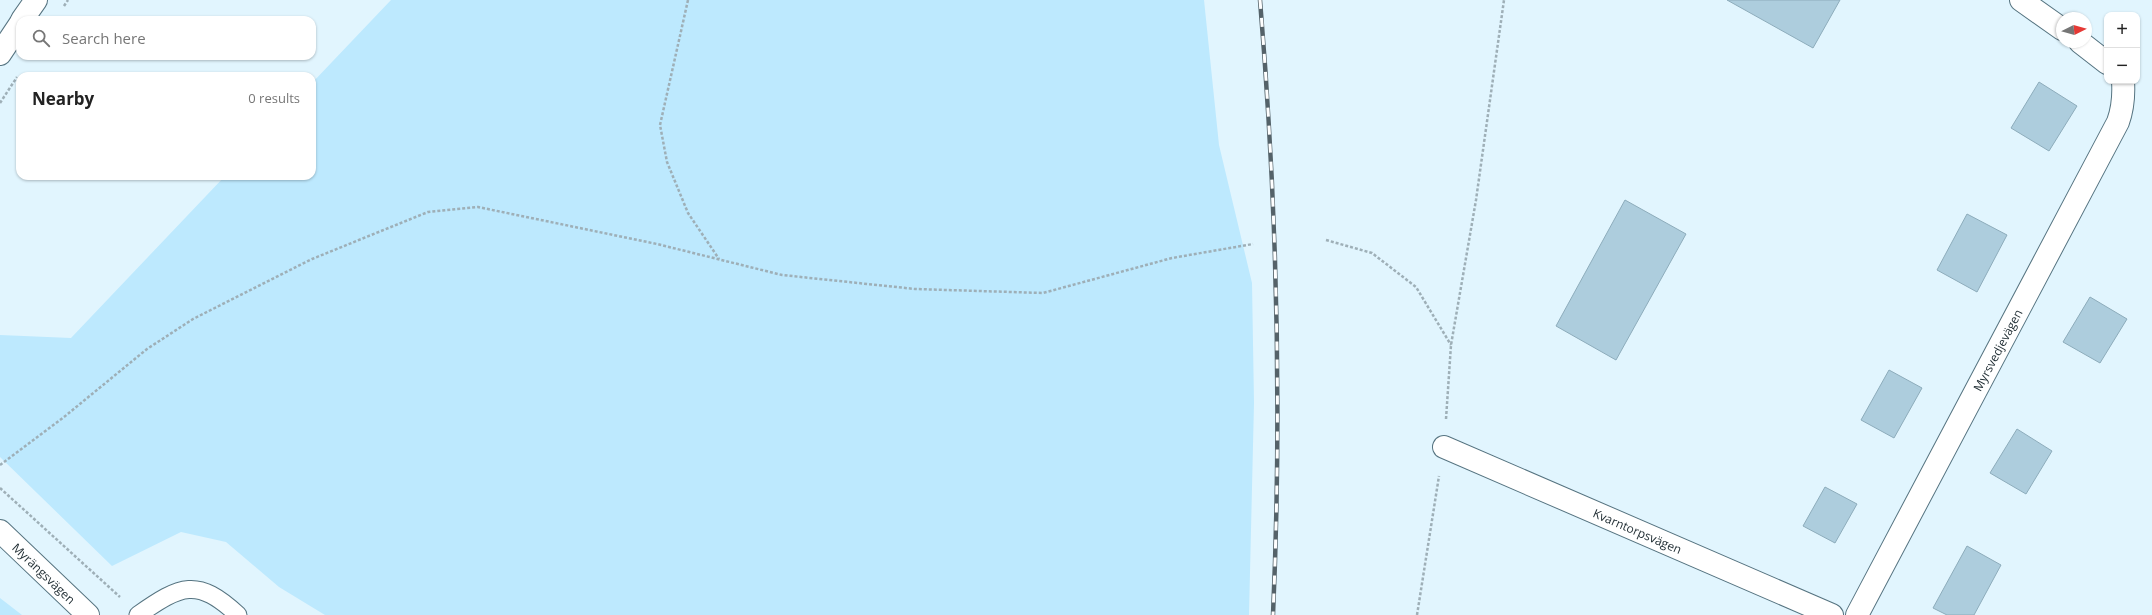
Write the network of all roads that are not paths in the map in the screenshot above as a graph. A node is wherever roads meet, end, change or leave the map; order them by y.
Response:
1 (36, 0) edge
2 (2020, 0) edge
3 (25, 16) edge
4 (2056, 25) edge
5 (16, 30) edge
6 (2088, 48) edge
7 (0, 54) edge
8 (2104, 61) edge
9 (2123, 84) edge
10 (1444, 448) road end
11 (0, 531) edge
12 (88, 615) edge
13 (138, 615) edge
14 (238, 615) edge
15 (1832, 615) edge
16 (1857, 615) edge

1 - 3 street
2 - 4 street
5 - 7 street
6 - 8 street
9 - 16 street, Myrsvedjevägen
10 - 15 street, Kvarntorpsvägen
11 - 12 street, Myrängsvägen
13 - 14 lane

